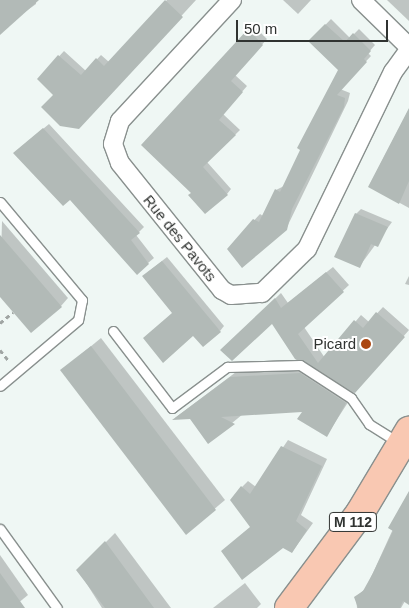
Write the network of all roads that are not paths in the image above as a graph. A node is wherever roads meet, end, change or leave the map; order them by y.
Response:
1 (232, 0) edge
2 (361, 0) edge
3 (409, 48) edge
4 (0, 202) edge
5 (113, 331) dead end
6 (0, 386) edge
7 (405, 438) edge
8 (0, 529) edge
9 (57, 608) edge
10 (289, 608) edge

1 - 3 street, Rue des Pavots
2 - 3 street
4 - 6 lane
5 - 7 lane
7 - 10 main road, M 112
8 - 9 lane

